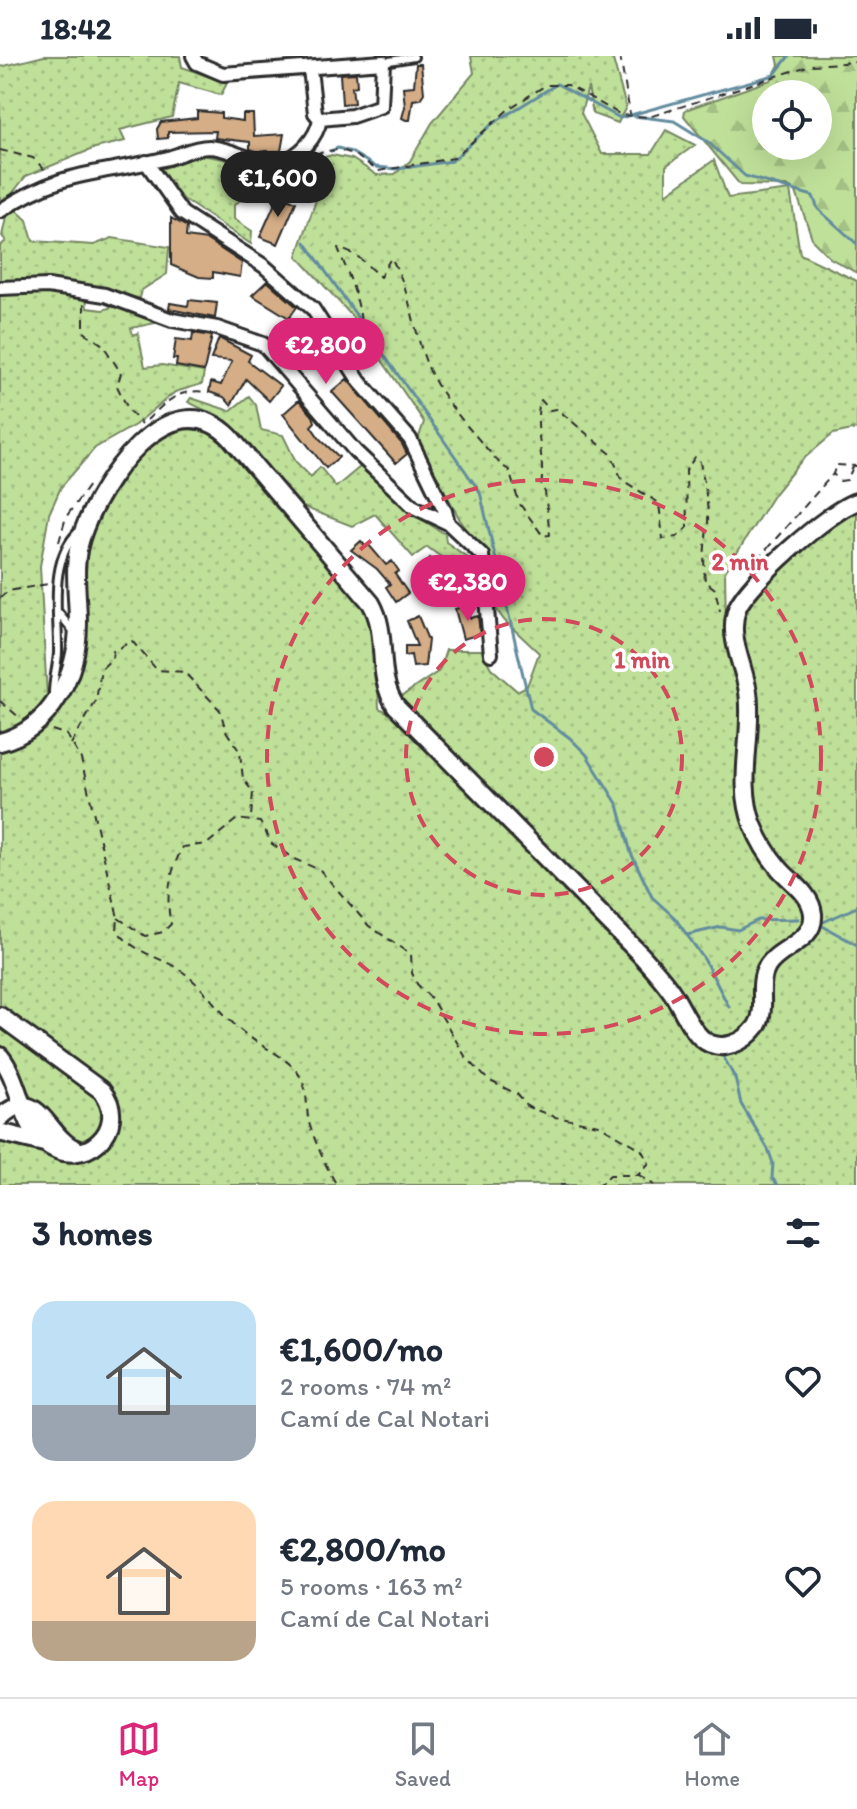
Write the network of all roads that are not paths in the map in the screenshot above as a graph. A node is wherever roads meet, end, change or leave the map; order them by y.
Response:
1 (193, 56) edge
2 (414, 57) edge
3 (383, 62) junction
4 (310, 69) junction
5 (320, 119) junction
6 (146, 162) junction
7 (0, 211) edge
8 (0, 288) edge
9 (857, 502) edge
10 (448, 523) junction
11 (85, 526) junction
12 (57, 611) junction
13 (76, 648) junction
14 (491, 654) dead end
15 (53, 705) junction
16 (0, 742) edge
17 (0, 1016) edge
18 (0, 1056) edge
19 (12, 1072) junction
20 (25, 1109) junction
21 (2, 1124) edge
22 (49, 1146) junction
23 (85, 1152) junction

1 - 4 street
2 - 3 lane
3 - 4 street
3 - 5 street
4 - 5 street
5 - 6 street
6 - 7 street
6 - 10 street
8 - 10 street
9 - 11 street
10 - 14 street
11 - 12 lane
11 - 13 street
12 - 13 lane
12 - 15 lane
13 - 15 street
15 - 16 street
17 - 23 street
18 - 19 street
19 - 20 street
19 - 21 street
20 - 21 street
20 - 22 street
20 - 23 street
21 - 22 street
22 - 23 street

